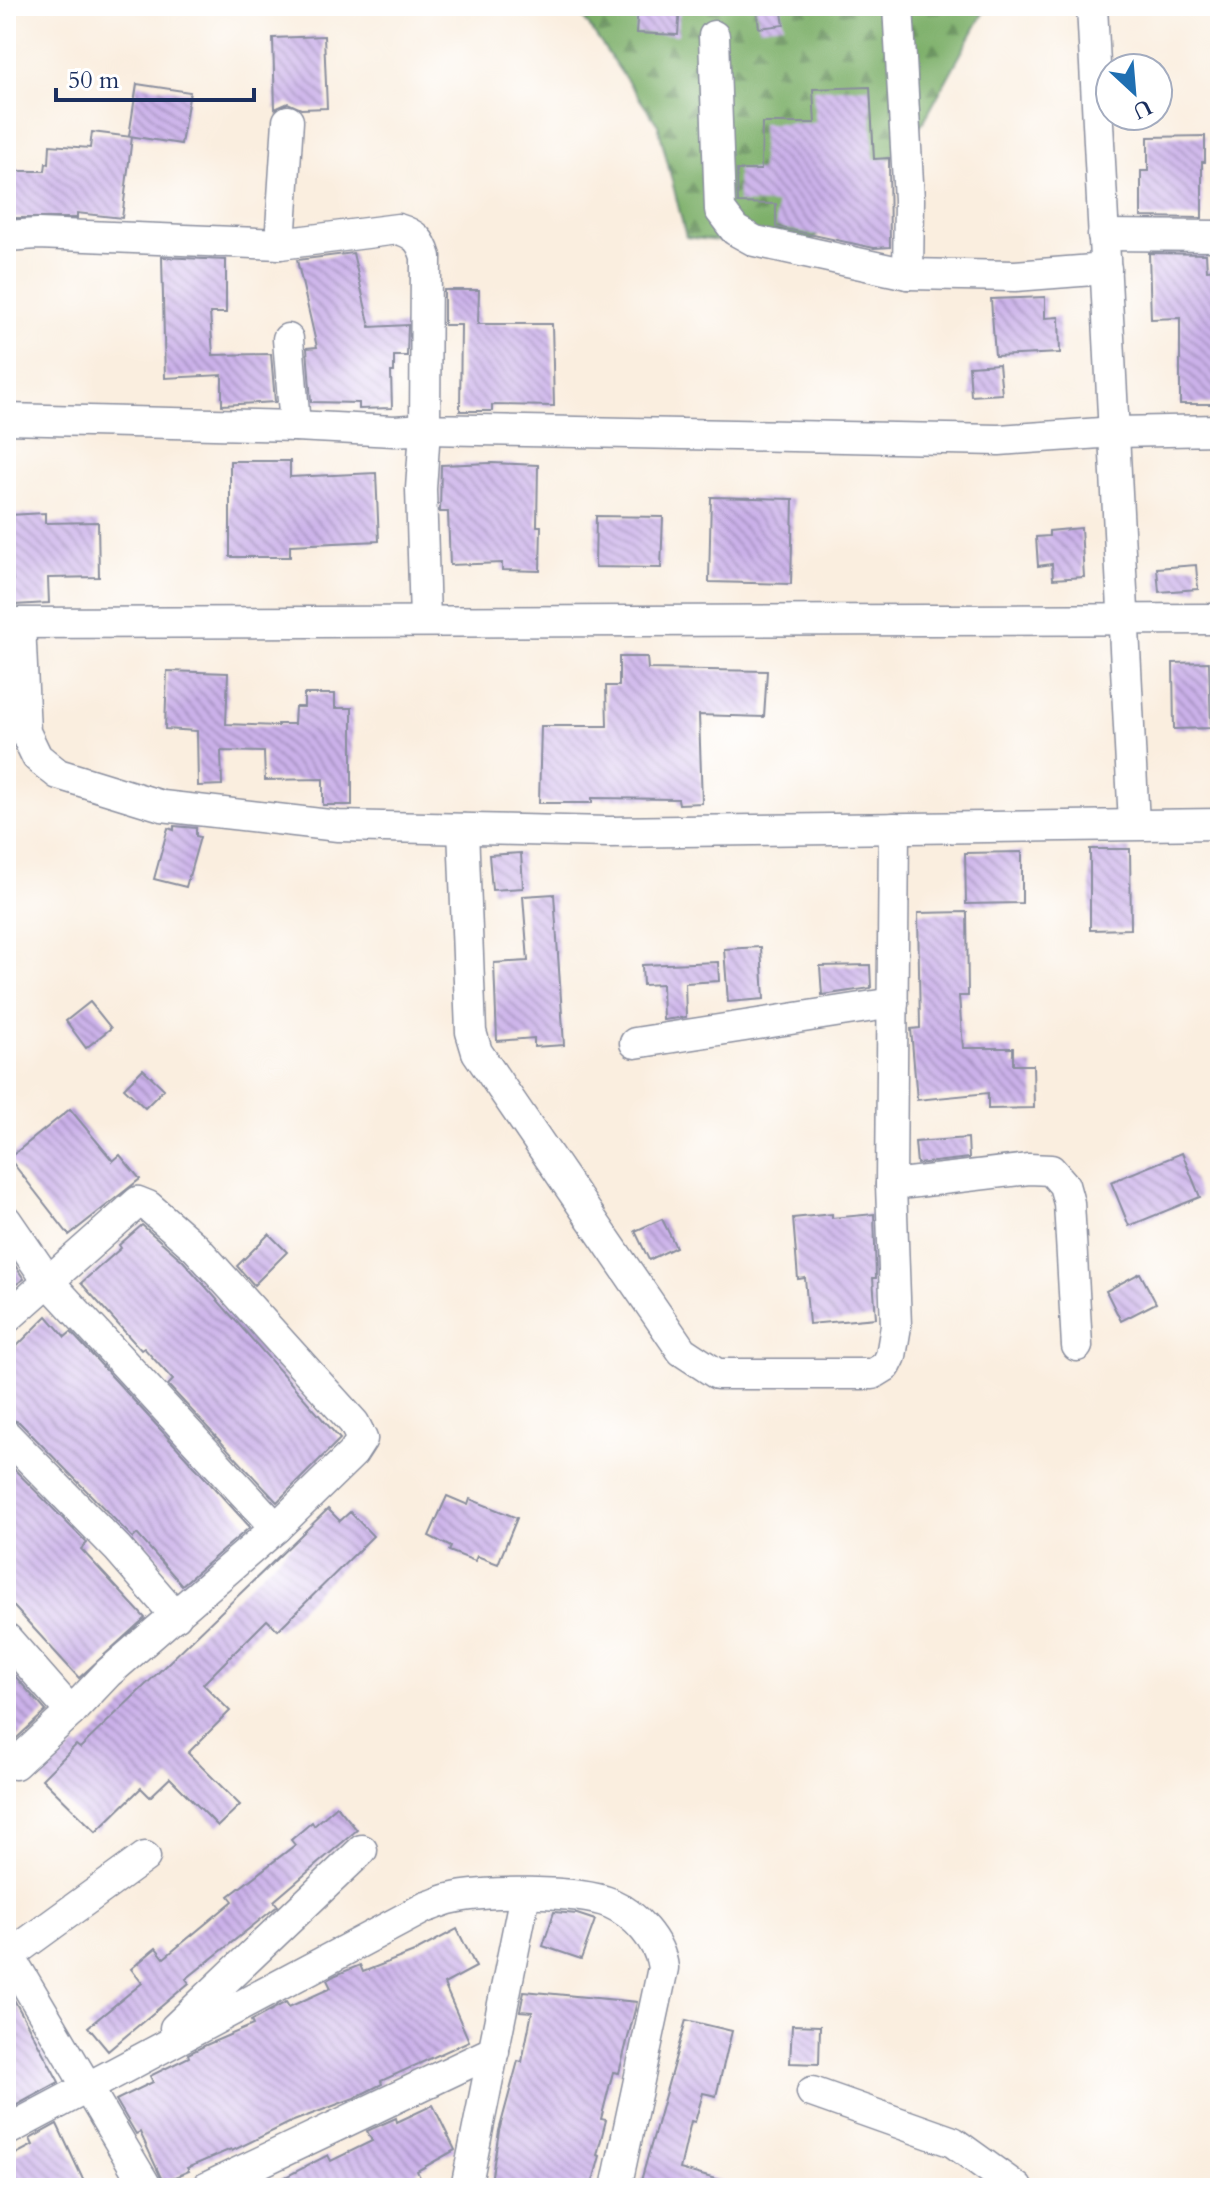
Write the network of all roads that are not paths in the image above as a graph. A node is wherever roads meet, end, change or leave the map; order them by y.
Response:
1 (898, 6) edge
2 (1092, 6) edge
3 (714, 36) dead end
4 (288, 121) dead end
5 (1103, 235) junction
6 (6, 236) edge
7 (1220, 236) edge
8 (280, 244) junction
9 (1106, 269) junction
10 (908, 274) junction
11 (288, 339) dead end
12 (6, 419) edge
13 (295, 426) junction
14 (425, 429) junction
15 (1220, 430) edge
16 (1115, 432) junction
17 (1220, 619) edge
18 (425, 620) junction
19 (1123, 620) junction
20 (13, 623) edge
21 (1134, 824) junction
22 (1220, 824) edge
23 (894, 828) junction
24 (463, 829) junction
25 (893, 1003) junction
26 (635, 1043) dead end
27 (891, 1185) junction
28 (6, 1220) edge
29 (48, 1281) junction
30 (6, 1319) edge
31 (1077, 1346) dead end
32 (6, 1435) edge
33 (276, 1528) junction
34 (176, 1616) junction
35 (6, 1638) edge
36 (71, 1712) junction
37 (15, 1764) dead end
38 (362, 1850) dead end
39 (145, 1857) dead end
40 (525, 1894) junction
41 (7, 1955) edge
42 (494, 2051) junction
43 (146, 2056) junction
44 (88, 2090) junction
45 (812, 2092) dead end
46 (6, 2131) edge
47 (147, 2188) edge
48 (206, 2188) edge
49 (466, 2188) edge
50 (616, 2188) edge
51 (1017, 2188) edge

1 - 10 street
2 - 5 street
3 - 10 street
4 - 8 street
5 - 7 street
5 - 9 street
6 - 8 street
8 - 14 street
9 - 10 street
9 - 16 street
11 - 13 street
12 - 13 street
13 - 14 street
14 - 16 street
14 - 18 street
15 - 16 street
16 - 19 street
17 - 19 street
18 - 19 street
18 - 20 street
19 - 21 street
20 - 24 street
21 - 22 street
21 - 23 street
23 - 24 street
23 - 25 street
24 - 27 street
25 - 26 street
25 - 27 street
27 - 31 street
28 - 29 street
29 - 30 street
29 - 33 street
29 - 33 street
32 - 34 street
33 - 34 street
34 - 36 street
35 - 36 street
36 - 37 street
38 - 43 street
39 - 41 street
40 - 42 street
40 - 43 street
40 - 50 street
41 - 44 street
42 - 48 street
42 - 49 street
43 - 44 street
44 - 46 street
44 - 47 street
45 - 51 street

